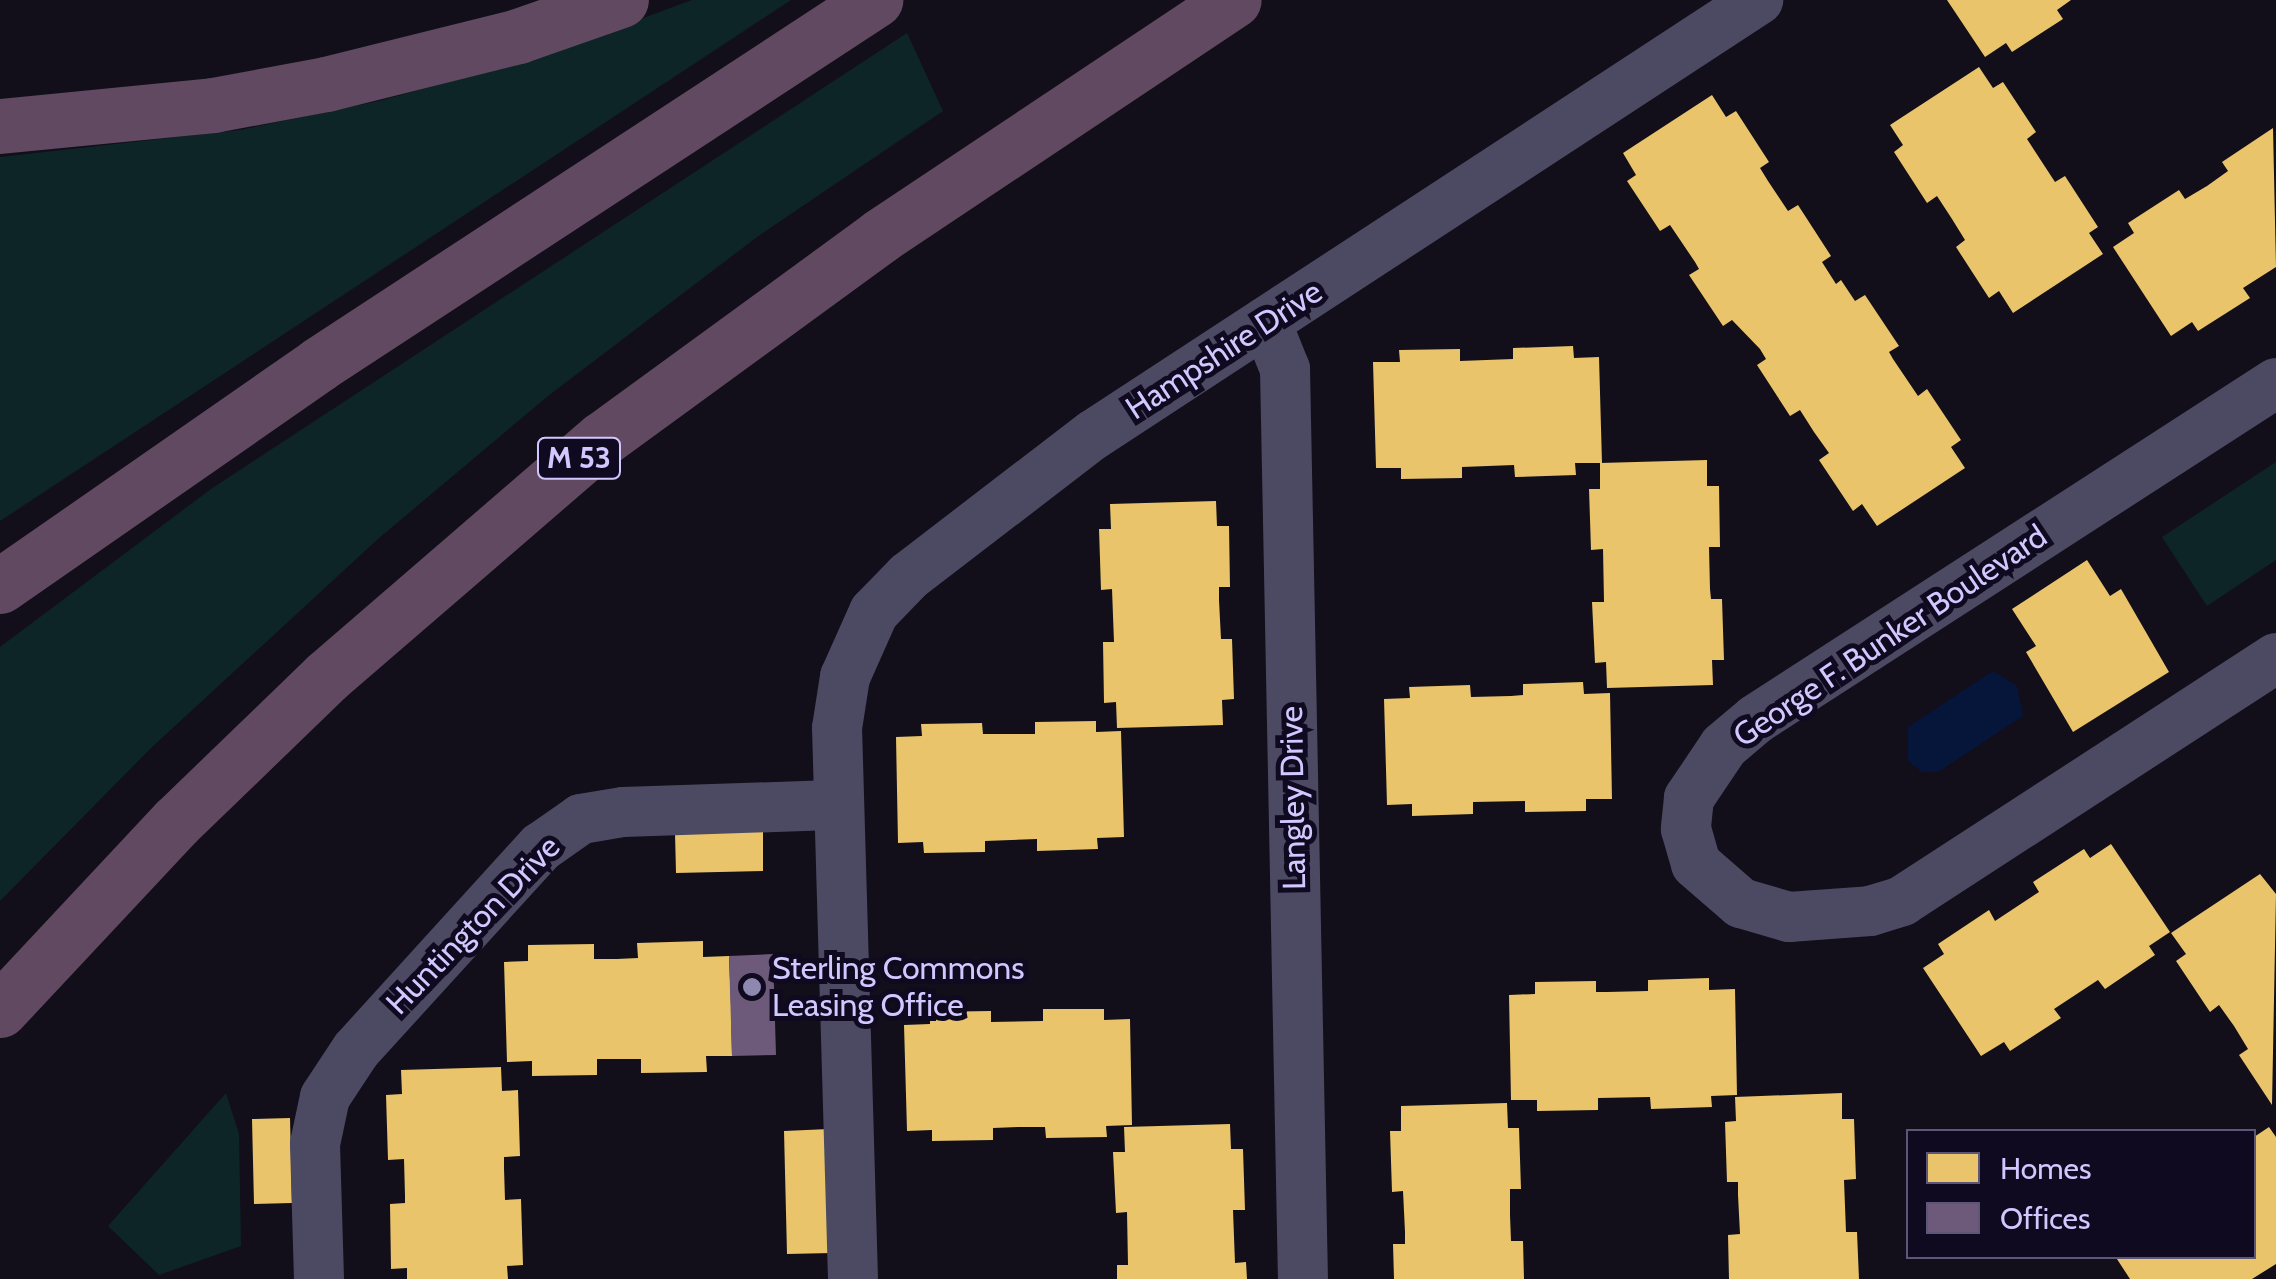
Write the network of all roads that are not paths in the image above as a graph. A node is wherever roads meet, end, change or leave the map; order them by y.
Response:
1 (620, 0) edge
2 (875, 0) edge
3 (1234, 0) edge
4 (1758, 0) edge
5 (0, 126) edge
6 (1266, 322) junction
7 (2276, 383) edge
8 (0, 586) edge
9 (2276, 658) edge
10 (839, 806) junction
11 (0, 1010) edge
12 (319, 1279) edge
13 (853, 1279) edge
14 (1303, 1279) edge

1 - 5 highway
2 - 8 highway
3 - 11 highway, M 53
4 - 6 street, Hampshire Drive
6 - 10 street, Hampshire Drive
6 - 14 street, Langley Drive
7 - 9 street, George F. Bunker Boulevard
10 - 12 street, Huntington Drive
10 - 13 street, Hampshire Drive

